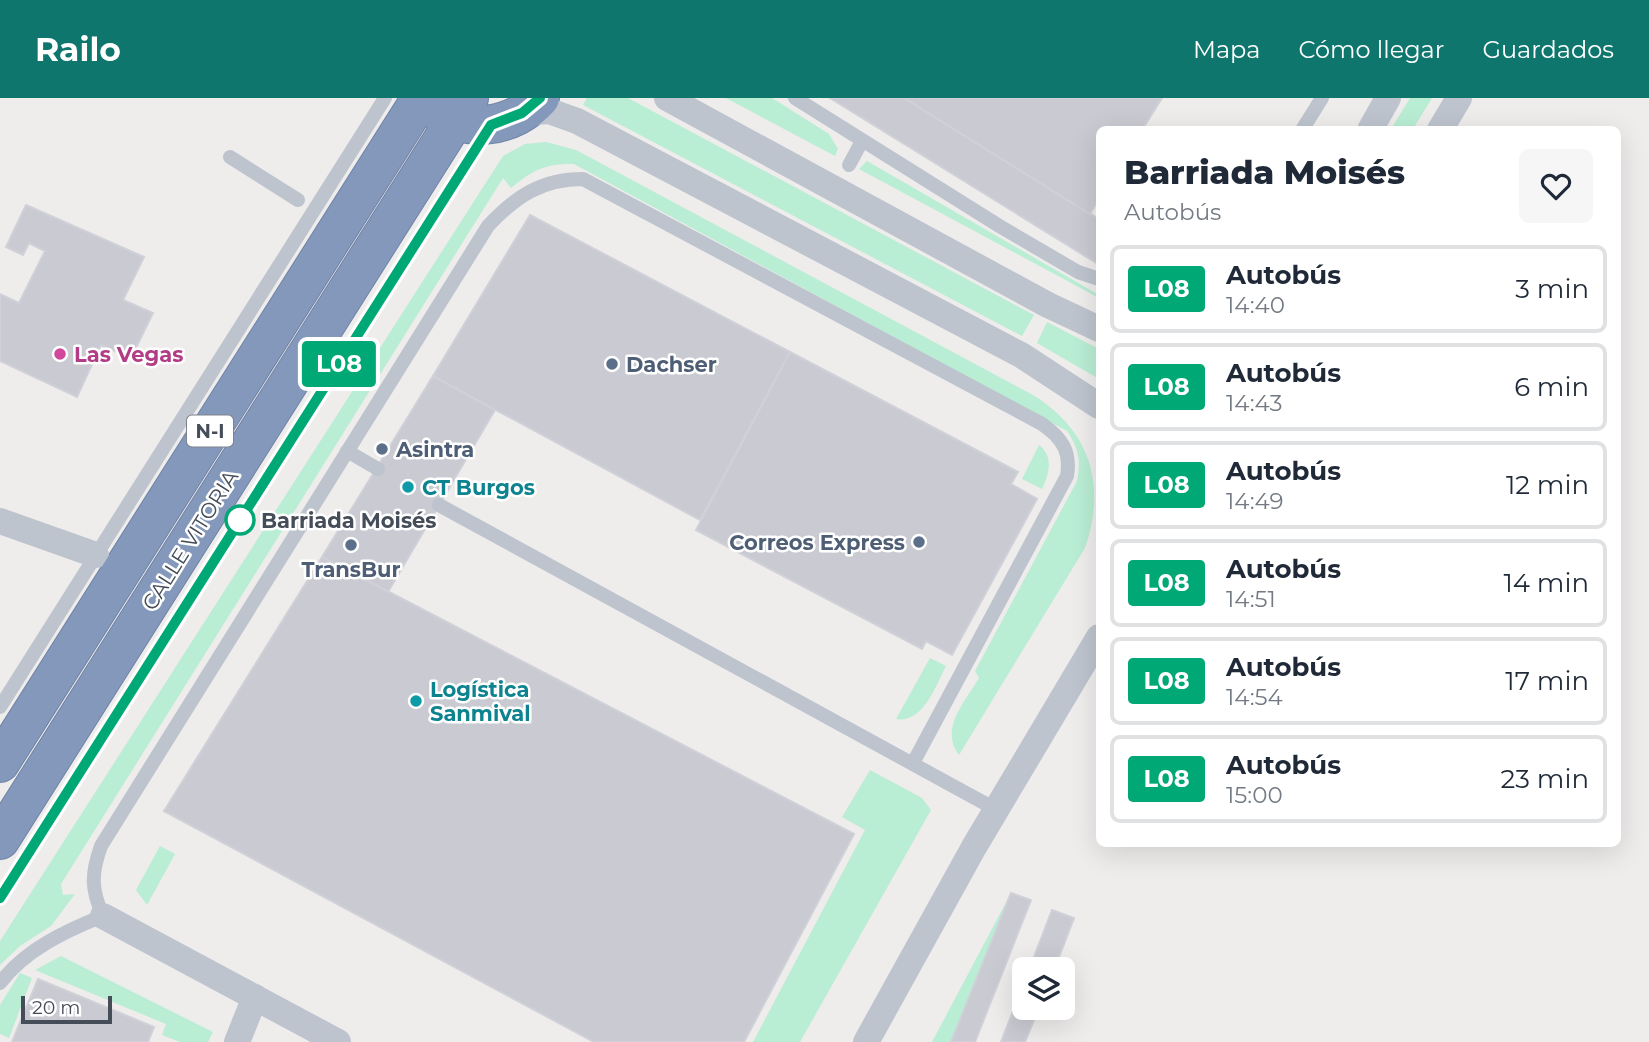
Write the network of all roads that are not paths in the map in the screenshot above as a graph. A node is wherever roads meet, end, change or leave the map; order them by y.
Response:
1 (385, 98) edge
2 (421, 98) edge
3 (667, 98) edge
4 (795, 98) edge
5 (1322, 98) edge
6 (1388, 98) edge
7 (1459, 98) edge
8 (496, 111) edge
9 (1304, 126) edge
10 (1372, 126) edge
11 (1442, 126) edge
12 (862, 141) junction
13 (230, 157) dead end
14 (849, 164) dead end
15 (298, 200) dead end
16 (1096, 278) edge
17 (1096, 327) edge
18 (1096, 404) edge
19 (347, 451) junction
20 (378, 469) dead end
21 (439, 505) dead end
22 (0, 521) edge
23 (96, 555) junction
24 (1096, 642) edge
25 (0, 707) edge
26 (0, 763) edge
27 (914, 763) junction
28 (997, 810) junction
29 (0, 840) edge
30 (0, 898) edge
31 (103, 916) junction
32 (0, 984) edge
33 (255, 997) junction
34 (237, 1042) edge
35 (338, 1042) edge
36 (866, 1042) edge

1 - 23 lane
2 - 8 highway
2 - 26 highway, CALLE VITORIA / N-I
3 - 17 street
4 - 12 lane
5 - 9 lane
6 - 10 street
7 - 11 street
8 - 18 street
8 - 29 highway, CALLE VITORIA / N-I
8 - 30 lane
12 - 14 lane
12 - 16 lane
13 - 15 lane
19 - 20 lane
19 - 27 lane
19 - 31 lane
21 - 27 lane
22 - 23 street
23 - 25 lane
24 - 28 street
27 - 28 lane
28 - 36 street
31 - 32 lane
31 - 33 street
33 - 34 street
33 - 35 street

